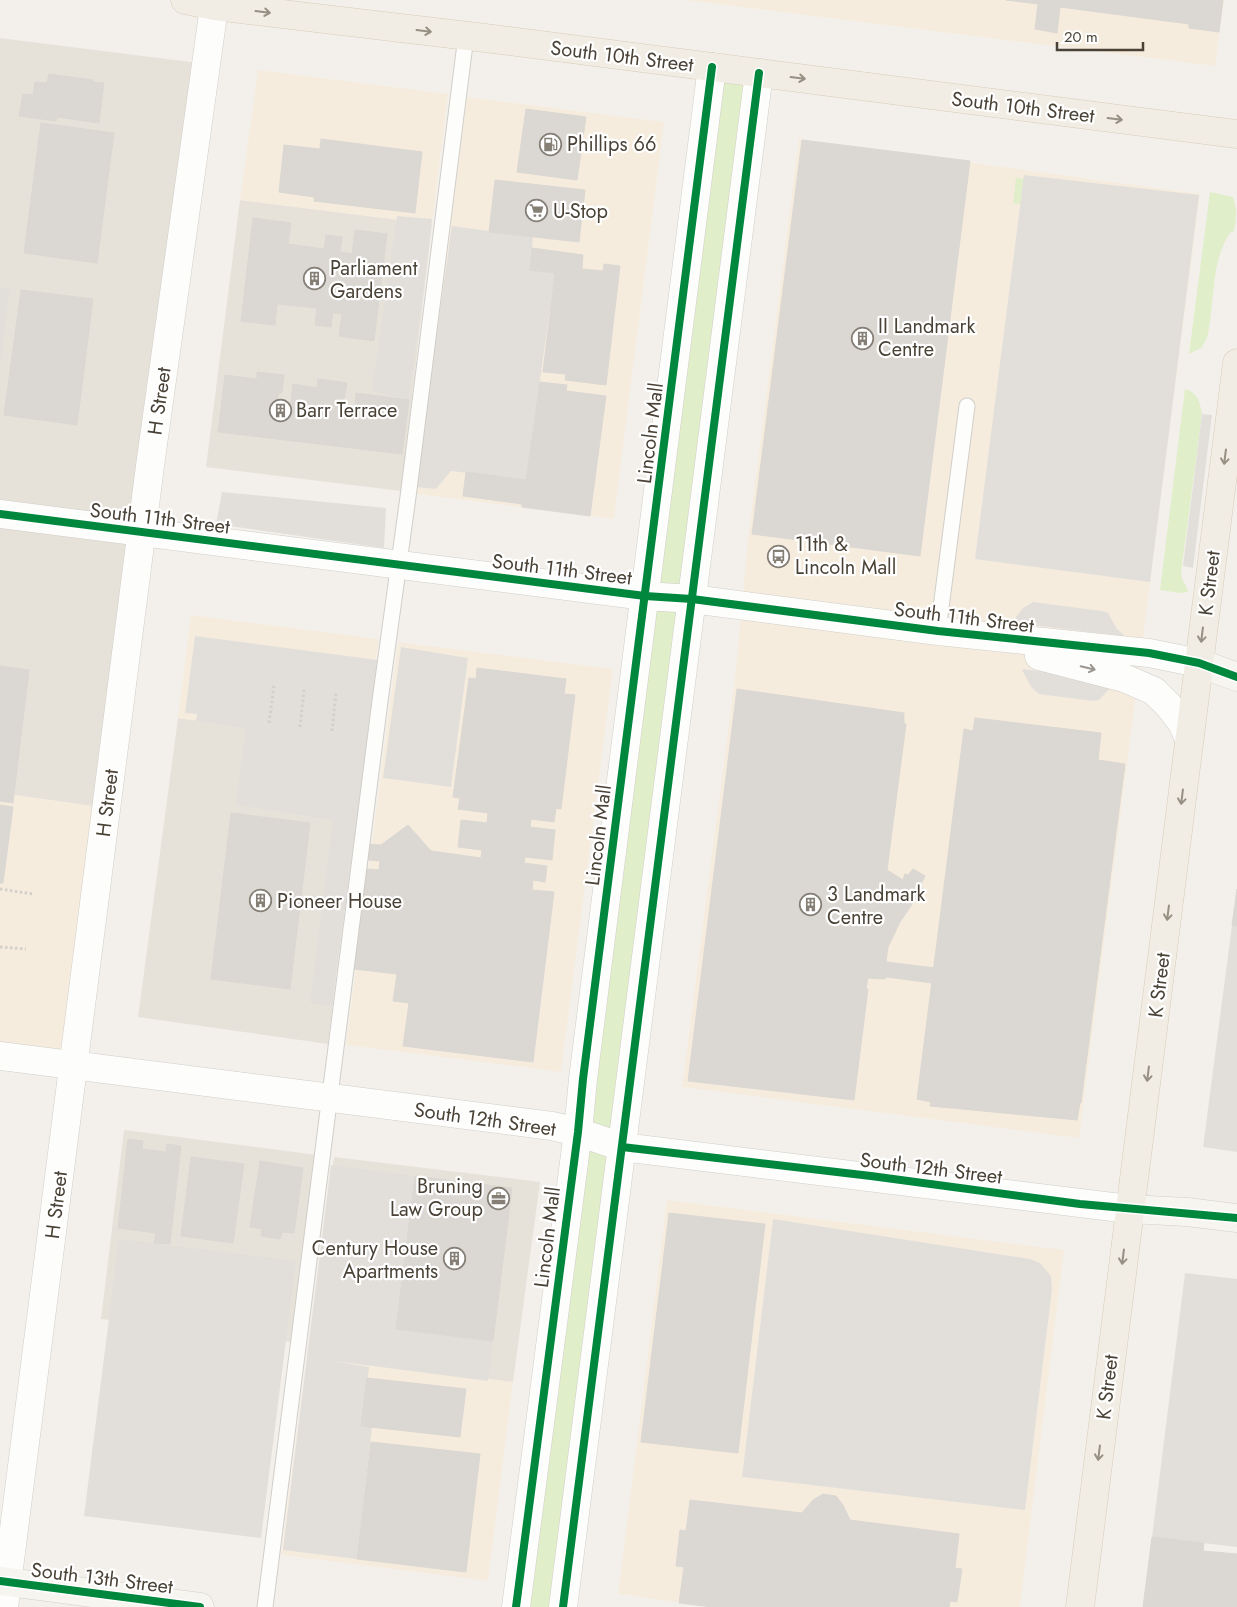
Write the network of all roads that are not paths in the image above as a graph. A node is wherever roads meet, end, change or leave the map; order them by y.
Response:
1 (185, 0) edge
2 (215, 3) edge
3 (466, 36) junction
4 (712, 68) junction
5 (759, 73) junction
6 (1237, 134) edge
7 (1237, 363) edge
8 (967, 406) dead end
9 (0, 514) edge
10 (142, 531) junction
11 (398, 564) junction
12 (645, 596) junction
13 (692, 599) junction
14 (938, 631) junction
15 (1199, 663) junction
16 (1237, 677) edge
17 (1189, 740) junction
18 (0, 1056) edge
19 (74, 1066) junction
20 (330, 1098) junction
21 (578, 1132) junction
22 (622, 1147) junction
23 (1129, 1209) junction
24 (1237, 1218) edge
25 (4, 1590) edge
26 (200, 1607) edge
27 (265, 1607) edge
28 (516, 1607) edge
29 (563, 1607) edge
30 (1080, 1607) edge

1 - 2 main road, South 10th Street
2 -> 3 main road, South 10th Street
2 - 10 street, H Street
3 - 4 main road, South 10th Street
3 - 11 lane
4 - 5 main road, South 10th Street
4 - 12 street, Lincoln Mall
5 -> 6 main road, South 10th Street
5 - 13 street
7 -> 15 main road, K Street
8 - 14 lane
9 - 10 street, South 11th Street
10 - 11 street, South 11th Street
10 - 19 street, H Street
11 - 12 street, South 11th Street
11 - 20 lane
12 - 13 street, South 11th Street
12 - 21 street, Lincoln Mall
13 - 14 street, South 11th Street
13 - 22 street
14 - 15 street, South 11th Street
14 -> 17 street, South 11th Street
15 - 16 main road, South 11th Street
15 - 17 main road, K Street
17 -> 23 main road, K Street
18 - 19 street, South 12th Street
19 - 20 street, South 12th Street
19 - 25 street, H Street
20 - 21 street, South 12th Street
20 - 27 lane
21 - 22 street, South 12th Street
21 - 28 street, Lincoln Mall
22 - 23 street, South 12th Street
22 - 29 street
23 - 24 main road, South 12th Street
23 -> 30 main road, K Street
25 - 26 main road, South 13th Street

